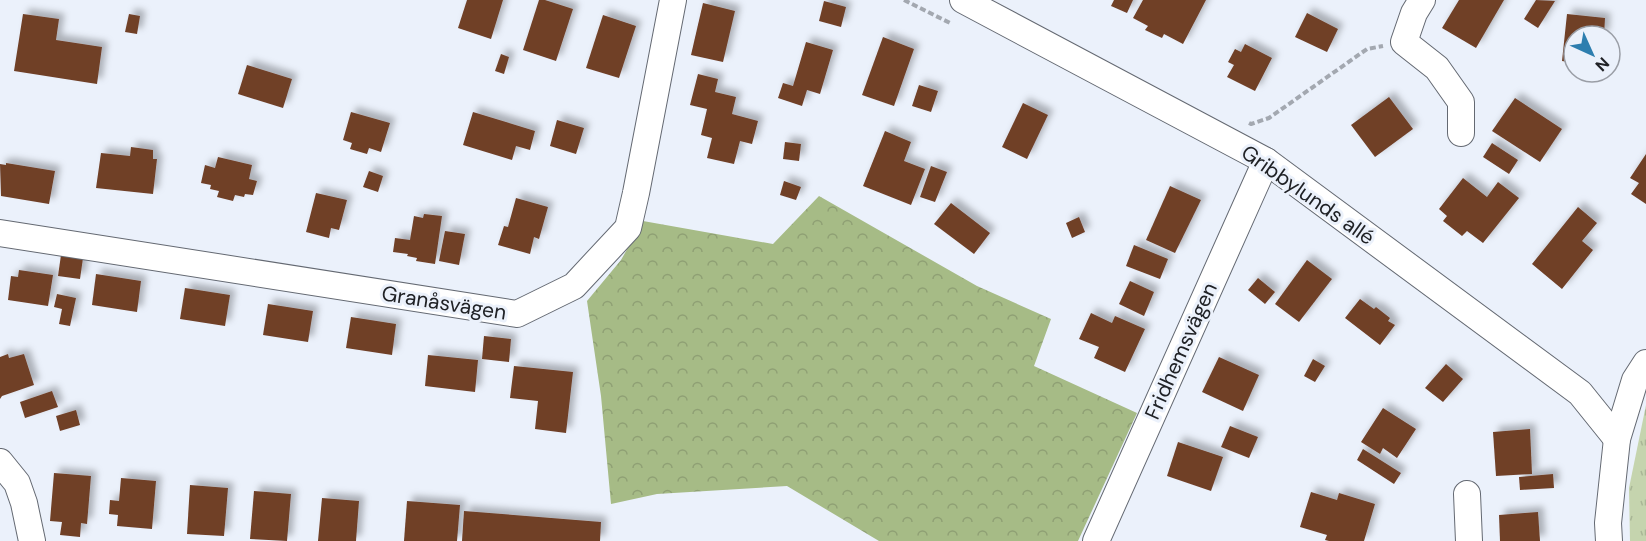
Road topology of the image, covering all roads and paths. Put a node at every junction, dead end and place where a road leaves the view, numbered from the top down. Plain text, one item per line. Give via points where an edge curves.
1 (672, 0) edge
2 (963, 0) edge
3 (1422, 0) edge
4 (1404, 42) junction
5 (1241, 119) dead end
6 (1461, 134) dead end
7 (1266, 161) junction
8 (0, 233) edge
9 (1646, 363) edge
10 (1617, 439) junction
11 (0, 462) edge
12 (1467, 494) dead end
13 (32, 541) edge
14 (1096, 541) edge
15 (1469, 541) edge
16 (1609, 541) edge

1 - 8 street, Granåsvägen via 628,228 574,285 517,314
2 - 7 street, Gribbylunds allé
3 - 4 street
4 - 5 path via 1367,49 1269,118 1251,124
4 - 6 street via 1437,68 1461,102
7 - 10 street, Gribbylunds allé via 1580,393
7 - 14 street, Fridhemsvägen
9 - 10 street via 1635,380
10 - 16 street
11 - 13 street via 18,483
12 - 15 street

